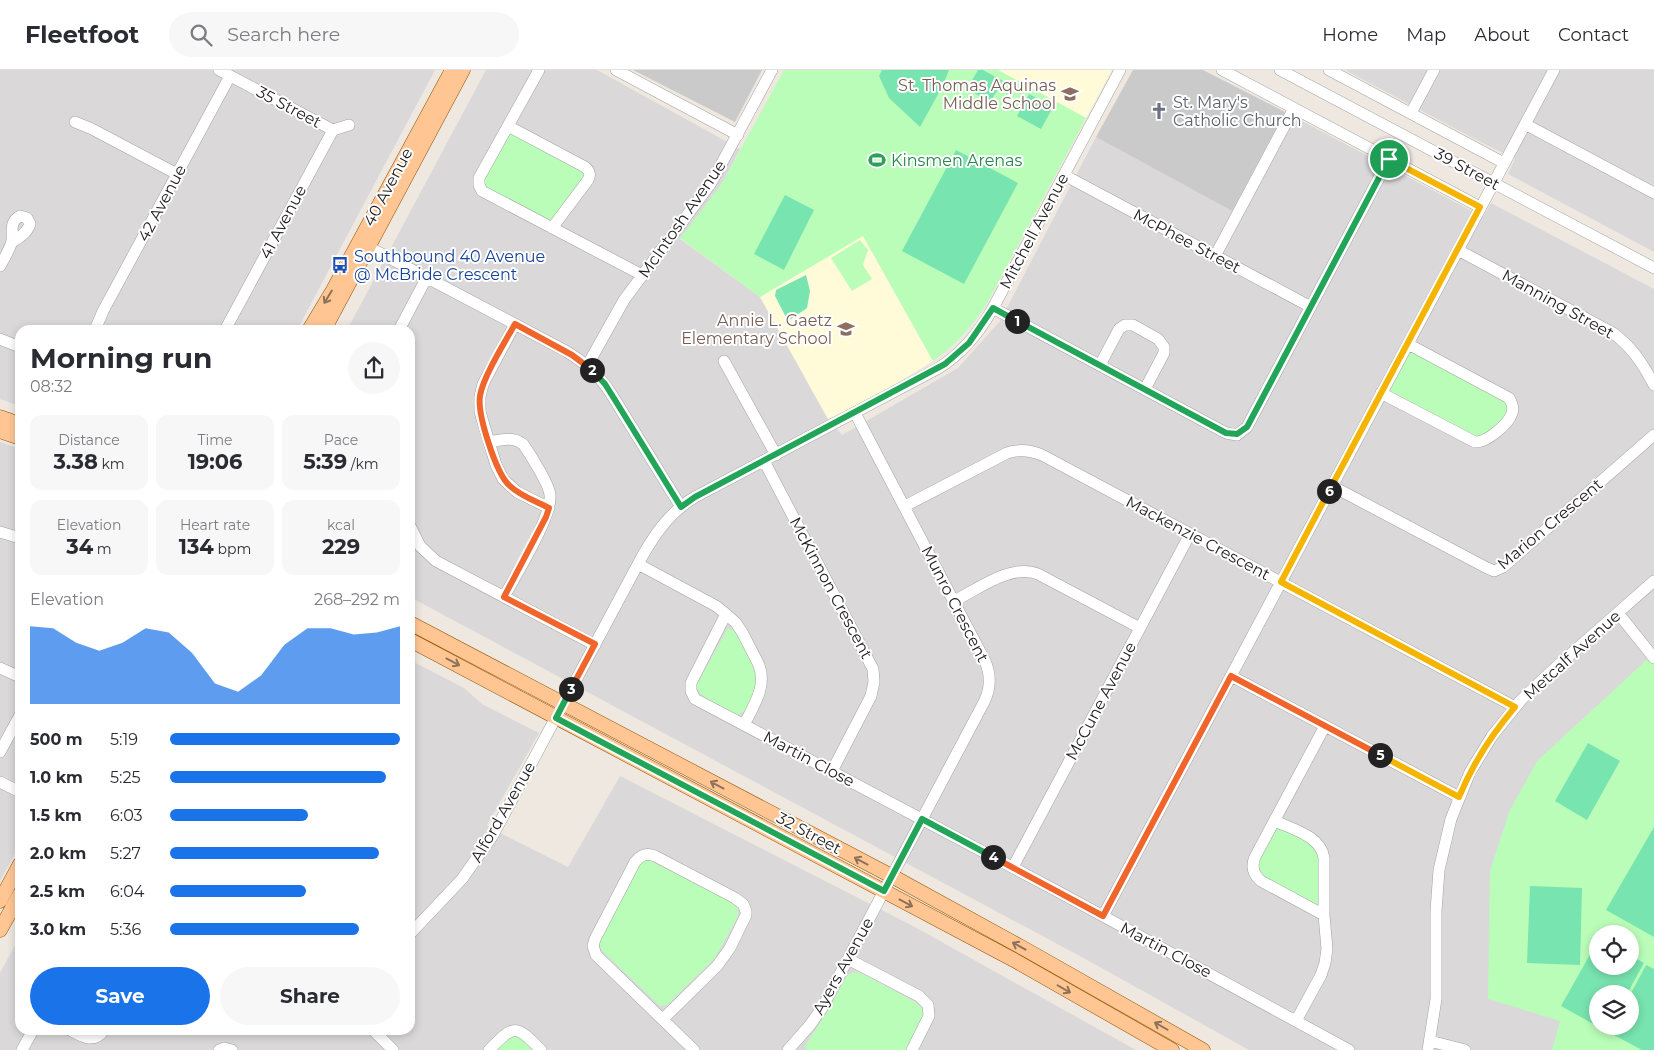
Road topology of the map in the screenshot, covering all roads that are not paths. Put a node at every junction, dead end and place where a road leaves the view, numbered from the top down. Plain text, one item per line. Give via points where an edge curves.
1 (219, 70) edge
2 (452, 70) edge
3 (463, 70) edge
4 (539, 70) edge
5 (616, 70) edge
6 (772, 70) edge
7 (1120, 70) edge
8 (1222, 70) edge
9 (1280, 70) edge
10 (1329, 70) edge
11 (1434, 70) edge
12 (1554, 70) edge
13 (230, 76) junction
14 (1294, 108) junction
15 (1411, 113) junction
16 (75, 122) dead end
17 (1525, 124) junction
18 (349, 125) dead end
19 (508, 126) junction
20 (333, 130) junction
21 (738, 135) junction
22 (1389, 159) junction
23 (1504, 163) junction
24 (177, 174) junction
25 (1064, 175) junction
26 (1493, 184) junction
27 (1654, 193) edge
28 (1480, 207) junction
29 (552, 228) junction
30 (12, 242) dead end
31 (364, 244) junction
32 (1458, 250) junction
33 (1215, 256) junction
34 (0, 266) edge
35 (1654, 268) edge
36 (642, 275) junction
37 (427, 277) junction
38 (1311, 307) junction
39 (993, 308) junction
40 (515, 324) junction
41 (97, 325) edge
42 (228, 325) edge
43 (312, 325) edge
44 (326, 325) edge
45 (402, 325) edge
46 (0, 339) edge
47 (1408, 344) junction
48 (15, 345) edge
49 (724, 361) dead end
50 (1100, 365) junction
51 (587, 366) junction
52 (1651, 370) edge
53 (1654, 385) edge
54 (1145, 389) junction
55 (1381, 393) junction
56 (855, 413) junction
57 (0, 417) edge
58 (15, 422) edge
59 (0, 431) edge
60 (1654, 435) edge
61 (15, 436) edge
62 (489, 442) junction
63 (776, 455) junction
64 (764, 461) junction
65 (1332, 486) junction
66 (905, 506) junction
67 (681, 507) junction
68 (549, 508) junction
69 (0, 532) edge
70 (1190, 534) junction
71 (15, 536) edge
72 (415, 536) edge
73 (638, 564) junction
74 (1654, 581) edge
75 (1281, 582) junction
76 (504, 597) junction
77 (954, 601) junction
78 (1618, 613) junction
79 (726, 614) junction
80 (415, 626) edge
81 (1140, 628) junction
82 (415, 643) edge
83 (595, 644) junction
84 (1654, 658) edge
85 (0, 668) edge
86 (15, 675) edge
87 (1231, 676) junction
88 (564, 704) junction
89 (1515, 707) junction
90 (556, 718) junction
91 (15, 724) edge
92 (744, 724) junction
93 (1325, 726) junction
94 (0, 752) edge
95 (832, 771) junction
96 (0, 782) edge
97 (15, 790) edge
98 (1459, 797) junction
99 (922, 819) junction
100 (1275, 821) junction
101 (1013, 867) junction
102 (15, 873) edge
103 (892, 877) junction
104 (884, 891) junction
105 (0, 901) edge
106 (15, 903) edge
107 (1324, 915) junction
108 (1103, 916) junction
109 (415, 929) edge
110 (0, 930) edge
111 (848, 959) junction
112 (663, 1019) junction
113 (1296, 1021) junction
114 (30, 1035) edge
115 (79, 1035) edge
116 (99, 1035) edge
117 (377, 1035) edge
118 (1429, 1045) edge
119 (794, 1048) edge
120 (22, 1050) edge
121 (218, 1050) edge
122 (232, 1050) edge
123 (393, 1050) edge
124 (488, 1050) edge
125 (541, 1050) edge
126 (694, 1050) edge
127 (912, 1050) edge
128 (1172, 1050) edge
129 (1203, 1050) edge
130 (1349, 1050) edge
131 (1465, 1050) edge

1 - 13 street, 35 Street
2 - 31 main road, 40 Avenue
3 - 31 main road, 40 Avenue
4 - 19 street
5 - 21 street
6 - 21 street, McIntosh Avenue
7 - 25 street, Mitchell Avenue
8 - 14 street, 39 Street
9 - 26 street, 39 Street
10 - 15 street, 39 Street
11 - 15 street
12 - 17 street
13 - 20 street, 35 Street
13 - 24 street, 42 Avenue
14 - 22 street, 39 Street
14 - 33 street
15 - 23 street, 39 Street
16 - 24 street
17 - 23 street
17 - 27 street
18 - 20 street
19 - 29 street via 478,182 480,189
19 - 29 street via 589,171 588,180
20 - 42 street, 41 Avenue
21 - 36 street, McIntosh Avenue via 711,183
22 - 28 street, 39 Street
22 - 38 street
23 - 26 street
24 - 41 street, 42 Avenue
25 - 33 street, McPhee Street
25 - 39 street, Mitchell Avenue
26 - 28 street
26 - 35 street, 39 Street
28 - 32 street
29 - 36 street
30 - 34 street
31 - 37 street
31 -> 43 main road, 40 Avenue
31 - 44 main road, 40 Avenue
32 - 47 street
32 - 52 street, Manning Street via 1606,328
33 - 38 street, McPhee Street
36 - 51 street, McIntosh Avenue via 617,311
37 - 40 street
37 - 45 street
38 - 54 street via 1247,427 1237,434 1226,433
39 - 50 street
39 - 56 street, Mitchell Avenue via 977,334 952,358
40 - 51 street
40 - 62 street via 483,384 480,396 481,417
46 - 48 street
47 - 55 street
47 - 55 street via 1505,395 1512,402 1511,416 1486,440 1475,442
49 - 63 street
50 - 54 street
50 - 54 street via 1125,325 1158,339 1163,344 1164,353
51 - 67 street via 610,392
52 - 53 street, Manning Street
55 - 65 street
56 - 63 street, Mitchell Avenue
56 - 66 street, Munro Crescent
57 - 58 main road
59 - 61 main road
60 - 65 street, Marion Crescent via 1503,567 1494,571
62 - 68 street via 499,472 509,485
62 - 68 street via 509,439 523,444 549,488
63 - 64 street, Mitchell Avenue
64 - 67 street, Mitchell Avenue
64 - 95 street, McKinnon Crescent via 873,669 871,696
65 - 75 street
66 - 70 street, Mackenzie Crescent via 1007,453 1024,450 1042,456
66 - 77 street, Munro Crescent
67 - 73 street, Mitchell Avenue via 658,530
68 - 76 street
69 - 71 street
70 - 75 street, Mackenzie Crescent
70 - 81 street, McCune Avenue
72 - 76 street via 431,557
73 - 79 street, Martin Close
73 - 83 street, Mitchell Avenue
74 - 78 street, Metcalf Avenue
75 - 87 street
75 - 89 street, Mackenzie Crescent
76 - 83 street
77 - 81 street via 1006,574 1028,571
77 - 99 street, Munro Crescent via 988,668 989,687
78 - 84 street
78 - 89 street, Metcalf Avenue
79 - 92 street, Martin Close via 742,632 762,674 758,696
79 - 92 street, Martin Close via 693,678 691,691 695,699
80 - 88 main road, 32 Street
81 - 101 street, McCune Avenue
82 -> 90 main road, 32 Street
83 - 88 street, Mitchell Avenue
85 - 86 street
87 - 93 street
87 - 108 street
88 - 90 street, Alford Avenue
103 -> 88 main road, 32 Street
89 - 98 street, Metcalf Avenue via 1485,746
90 - 104 main road, 32 Street
90 - 109 street, Alford Avenue via 483,851
91 - 94 street
92 - 95 street, Martin Close
93 - 98 street
93 - 100 street
95 - 99 street, Martin Close
96 - 97 street
98 - 118 street, Metcalf Avenue via 1443,849 1437,884 1437,987
99 - 101 street, Martin Close
99 - 103 street, Munro Crescent
100 - 107 street via 1316,841 1322,849
100 - 107 street via 1254,860 1256,875 1261,881
101 - 108 street, Martin Close
102 - 105 main road
103 - 104 street, Ayers Avenue
129 -> 103 main road, 32 Street
104 - 111 street, Ayers Avenue
104 -> 128 main road, 32 Street
106 - 110 main road
107 - 113 street via 1325,963
108 - 113 street, Martin Close
111 - 119 street, Ayers Avenue via 819,1012
111 - 127 street via 919,996 928,1005 929,1016
112 - 112 street via 722,960 745,919 746,911 735,898 655,856 645,854 635,862 595,939 593,950
112 - 126 street
113 - 130 street, Martin Close
114 - 120 street
115 - 116 street via 91,1039
117 - 123 street
118 - 131 street
121 - 122 street
124 - 125 street via 506,1032 514,1030 522,1032

